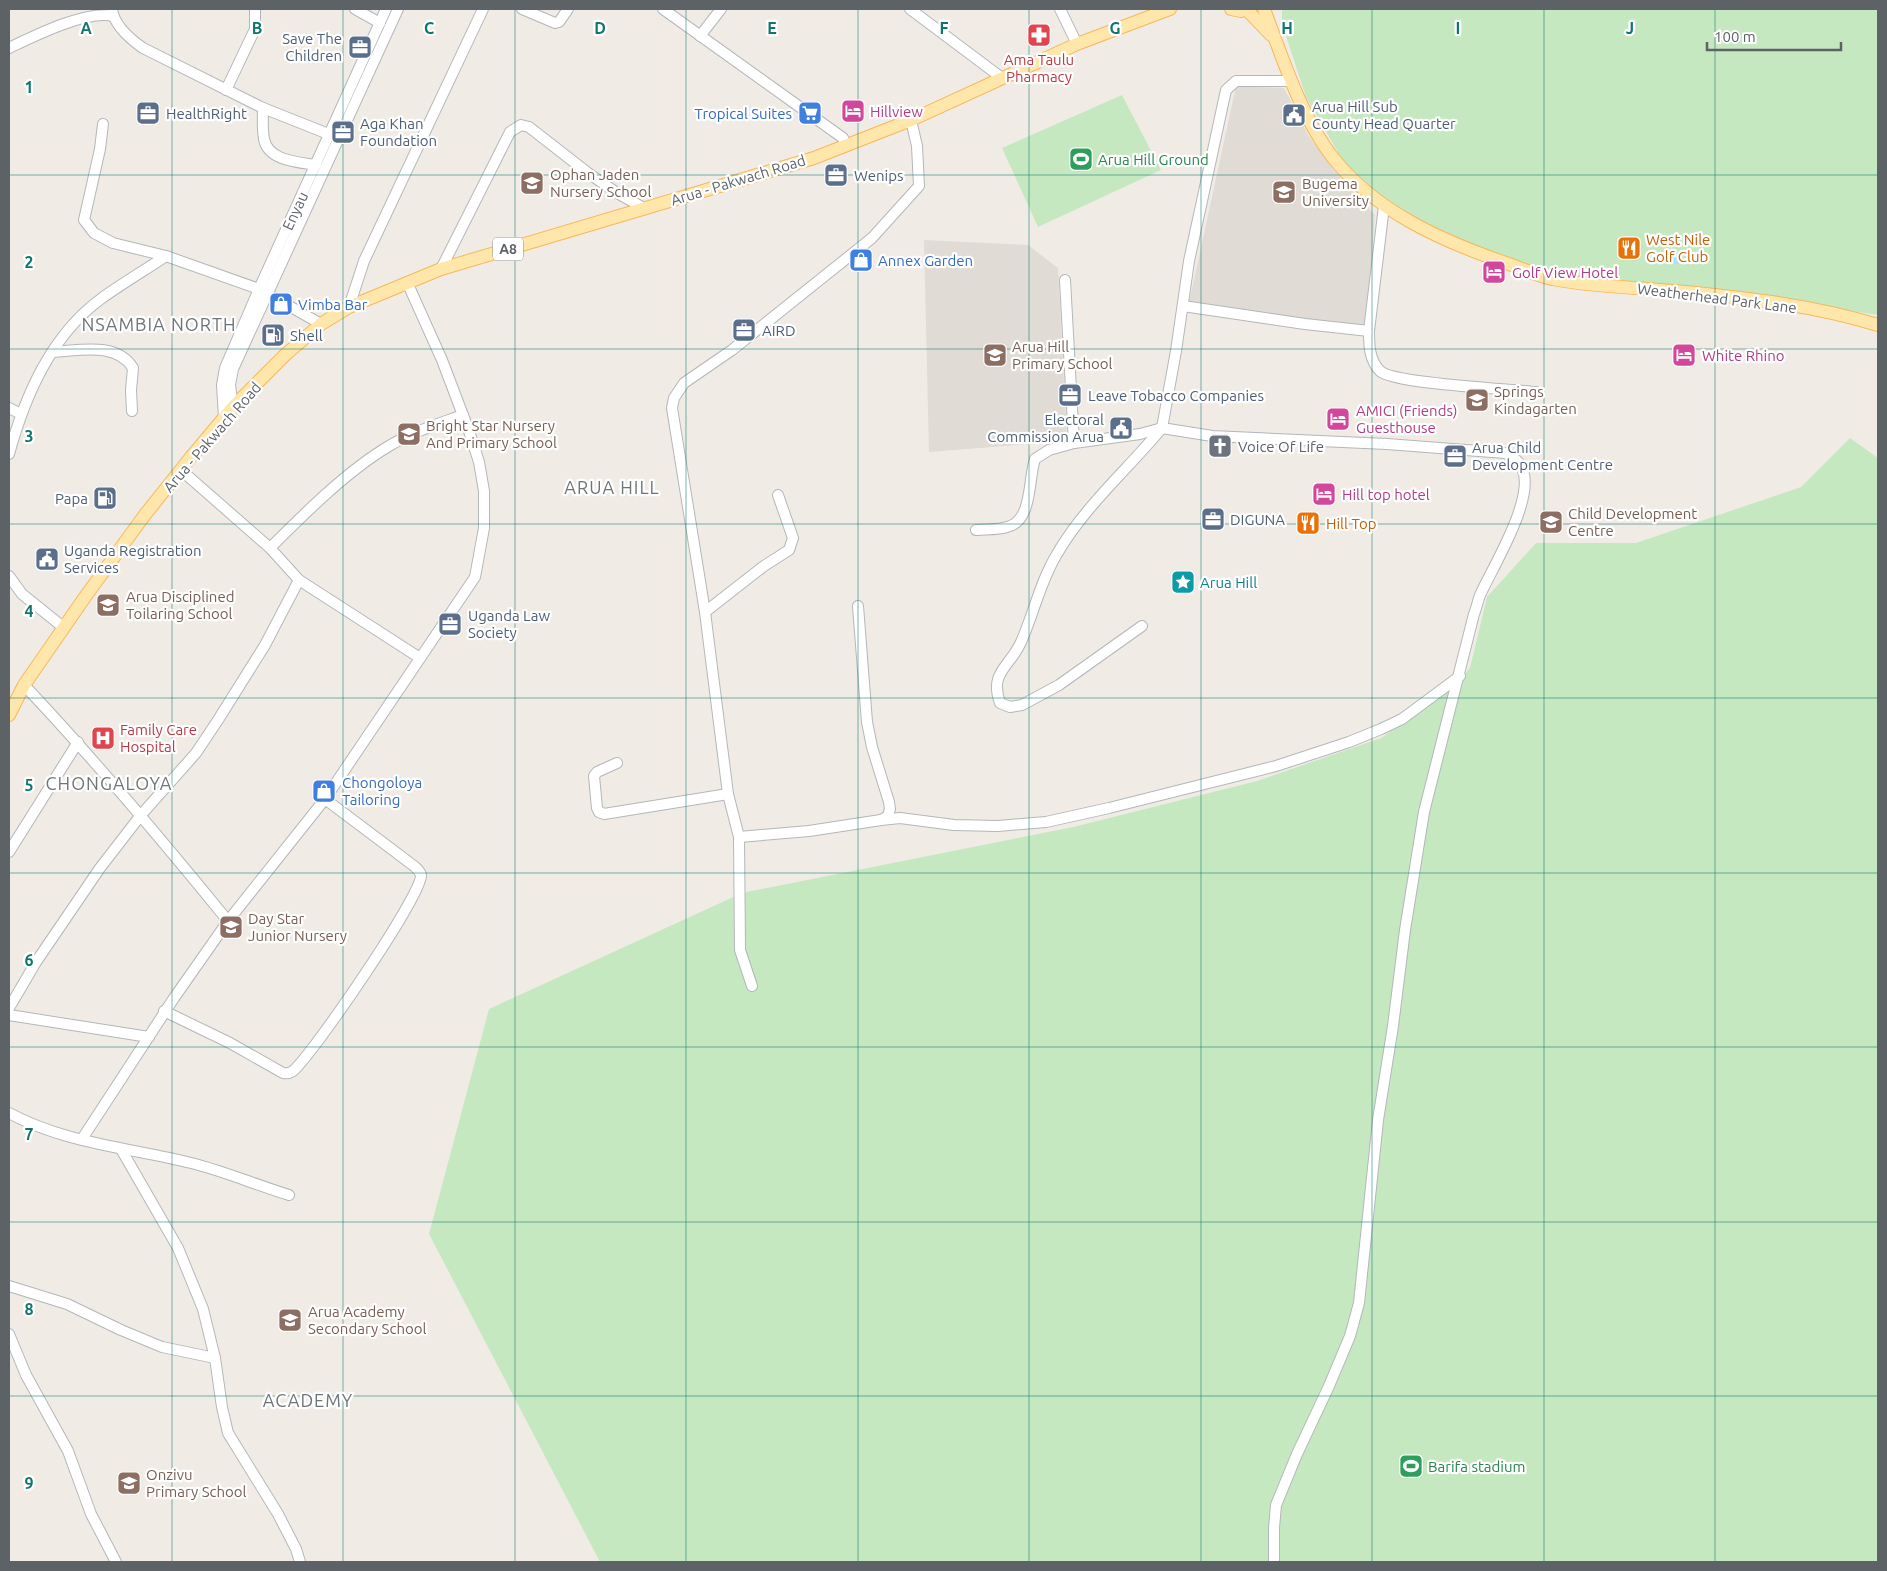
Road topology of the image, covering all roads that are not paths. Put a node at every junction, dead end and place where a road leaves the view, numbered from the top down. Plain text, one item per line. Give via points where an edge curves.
1 (255, 9) edge
2 (355, 9) edge
3 (386, 9) edge
4 (398, 9) edge
5 (483, 9) edge
6 (522, 9) edge
7 (568, 9) edge
8 (663, 9) edge
9 (721, 9) edge
10 (910, 9) edge
11 (1060, 9) edge
12 (1170, 9) edge
13 (1231, 9) edge
14 (1248, 9) edge
15 (1264, 9) edge
16 (114, 11) edge
17 (380, 23) junction
18 (700, 36) junction
19 (1275, 38) junction
20 (1077, 44) junction
21 (9, 48) edge
22 (1002, 78) junction
23 (1292, 81) junction
24 (226, 90) junction
25 (263, 108) junction
26 (911, 120) junction
27 (104, 124) dead end
28 (335, 136) junction
29 (846, 146) junction
30 (316, 165) junction
31 (1384, 206) junction
32 (644, 208) junction
33 (166, 256) junction
34 (441, 268) junction
35 (1065, 280) dead end
36 (407, 282) junction
37 (264, 291) junction
38 (1183, 306) junction
39 (349, 307) junction
40 (321, 324) junction
41 (1878, 325) edge
42 (1369, 331) junction
43 (52, 352) junction
44 (1536, 392) dead end
45 (233, 407) junction
46 (9, 408) edge
47 (132, 411) dead end
48 (21, 414) junction
49 (463, 414) junction
50 (224, 418) junction
51 (1162, 428) junction
52 (1074, 442) junction
53 (9, 454) edge
54 (181, 470) junction
55 (778, 495) dead end
56 (976, 530) dead end
57 (270, 548) junction
58 (9, 576) edge
59 (300, 580) junction
60 (858, 606) dead end
61 (704, 612) junction
62 (1142, 626) dead end
63 (64, 627) junction
64 (420, 658) junction
65 (1460, 676) junction
66 (24, 685) junction
67 (9, 715) edge
68 (78, 742) junction
69 (617, 763) dead end
70 (728, 794) junction
71 (325, 799) junction
72 (142, 815) junction
73 (881, 820) junction
74 (739, 837) junction
75 (9, 852) edge
76 (228, 921) junction
77 (752, 986) dead end
78 (9, 1008) edge
79 (164, 1011) junction
80 (9, 1015) edge
81 (149, 1037) junction
82 (9, 1113) edge
83 (82, 1139) junction
84 (120, 1149) junction
85 (288, 1195) dead end
86 (9, 1286) edge
87 (9, 1334) edge
88 (216, 1358) junction
89 (115, 1562) edge
90 (300, 1562) edge
91 (1274, 1562) edge

1 - 24 street via 255,29
2 - 17 street
3 - 17 street, Enyau
4 - 28 street, Enyau
5 - 39 street via 364,261
6 - 7 street via 554,23 559,22
8 - 18 street
9 - 18 street
10 - 22 street
11 - 20 street
12 - 20 main road, Arua - Pakwach Road / A8
13 - 14 main road
14 - 19 main road, Weatherhead Park Lane
15 - 19 main road, Weatherhead Park Lane
16 - 21 street via 61,24
16 - 24 street via 128,36 143,48
17 - 28 street, Enyau
18 - 29 street via 843,138
19 - 23 main road, Weatherhead Park Lane
20 - 22 main road, Arua - Pakwach Road / A8
22 - 26 main road, Arua - Pakwach Road / A8
23 - 31 main road, Weatherhead Park Lane via 1312,127 1334,159
23 - 38 street via 1236,81 1226,90 1189,261
24 - 25 street
25 - 28 street
25 - 30 street via 263,138 270,152 284,159
26 - 29 main road, Arua - Pakwach Road / A8
26 - 61 street via 917,146 919,186 872,238 732,350 684,383 674,398 672,408
27 - 33 street via 84,220 94,232 113,243
28 - 30 street, Enyau
28 - 37 street, Enyau
29 - 32 main road, Arua - Pakwach Road / A8
30 - 37 street, Enyau
31 - 41 main road, Weatherhead Park Lane via 1454,244 1551,279 1792,305
31 - 42 street
32 - 34 main road, Arua - Pakwach Road / A8
32 - 34 street via 588,173 529,127 521,125 510,132
33 - 37 street
33 - 43 street via 101,299 77,320
34 - 36 main road, Arua - Pakwach Road / A8
35 - 52 street
36 - 39 main road, Arua - Pakwach Road / A8
36 - 49 street
37 - 40 street
37 - 45 street, Enyau via 233,370 230,385
37 - 50 street, Enyau via 222,376
38 - 42 street
38 - 51 street
39 - 40 main road, Arua - Pakwach Road / A8
40 - 45 main road, Arua - Pakwach Road / A8 via 285,354
42 - 44 street via 1372,359 1380,371 1393,378
43 - 47 street via 104,350 123,358 133,368
43 - 48 street via 29,392
45 - 50 main road, Arua - Pakwach Road / A8
46 - 48 street
48 - 53 street
49 - 57 street via 388,446 325,496
49 - 64 street via 479,462 484,492 482,547 475,577
50 - 54 main road, Arua - Pakwach Road / A8
51 - 52 street
51 - 62 street via 1073,529 1057,553 1043,580 1021,642 997,679 996,692 1000,703 1010,707 1022,706 1059,686
51 - 65 street via 1212,436 1505,453 1518,460 1525,485 1504,550 1481,594
52 - 56 street via 1049,450 1035,459 1026,507 1014,524
54 - 57 street
54 - 63 main road, Arua - Pakwach Road / A8
55 - 61 street via 793,538 789,550
57 - 59 street
58 - 63 street via 22,594
59 - 64 street
59 - 72 street via 196,753
60 - 73 street via 867,722 890,809 888,816
61 - 70 street
63 - 66 main road, Arua - Pakwach Road / A8
64 - 71 street
65 - 73 street via 1402,719 1381,729 1276,766 1166,794 1046,822 984,827 900,818
65 - 91 street via 1424,812 1412,883 1378,1120 1359,1303 1350,1336 1276,1505
66 - 67 main road, Arua - Pakwach Road / A8
66 - 68 street
68 - 72 street
68 - 75 street
69 - 70 street via 594,776 597,808 604,814
70 - 74 street
71 - 76 street
71 - 79 street via 414,866 421,876 382,948 313,1046 293,1071 283,1073
72 - 76 street
72 - 78 street via 100,868
73 - 74 street
74 - 77 street via 740,950
76 - 79 street
79 - 81 street
80 - 81 street
81 - 83 street
82 - 83 street via 53,1132
83 - 84 street
84 - 85 street via 194,1164
84 - 88 street via 188,1270
86 - 88 street via 67,1304 162,1347
87 - 89 street via 26,1375 68,1451 91,1514
88 - 90 street via 228,1433 278,1514

